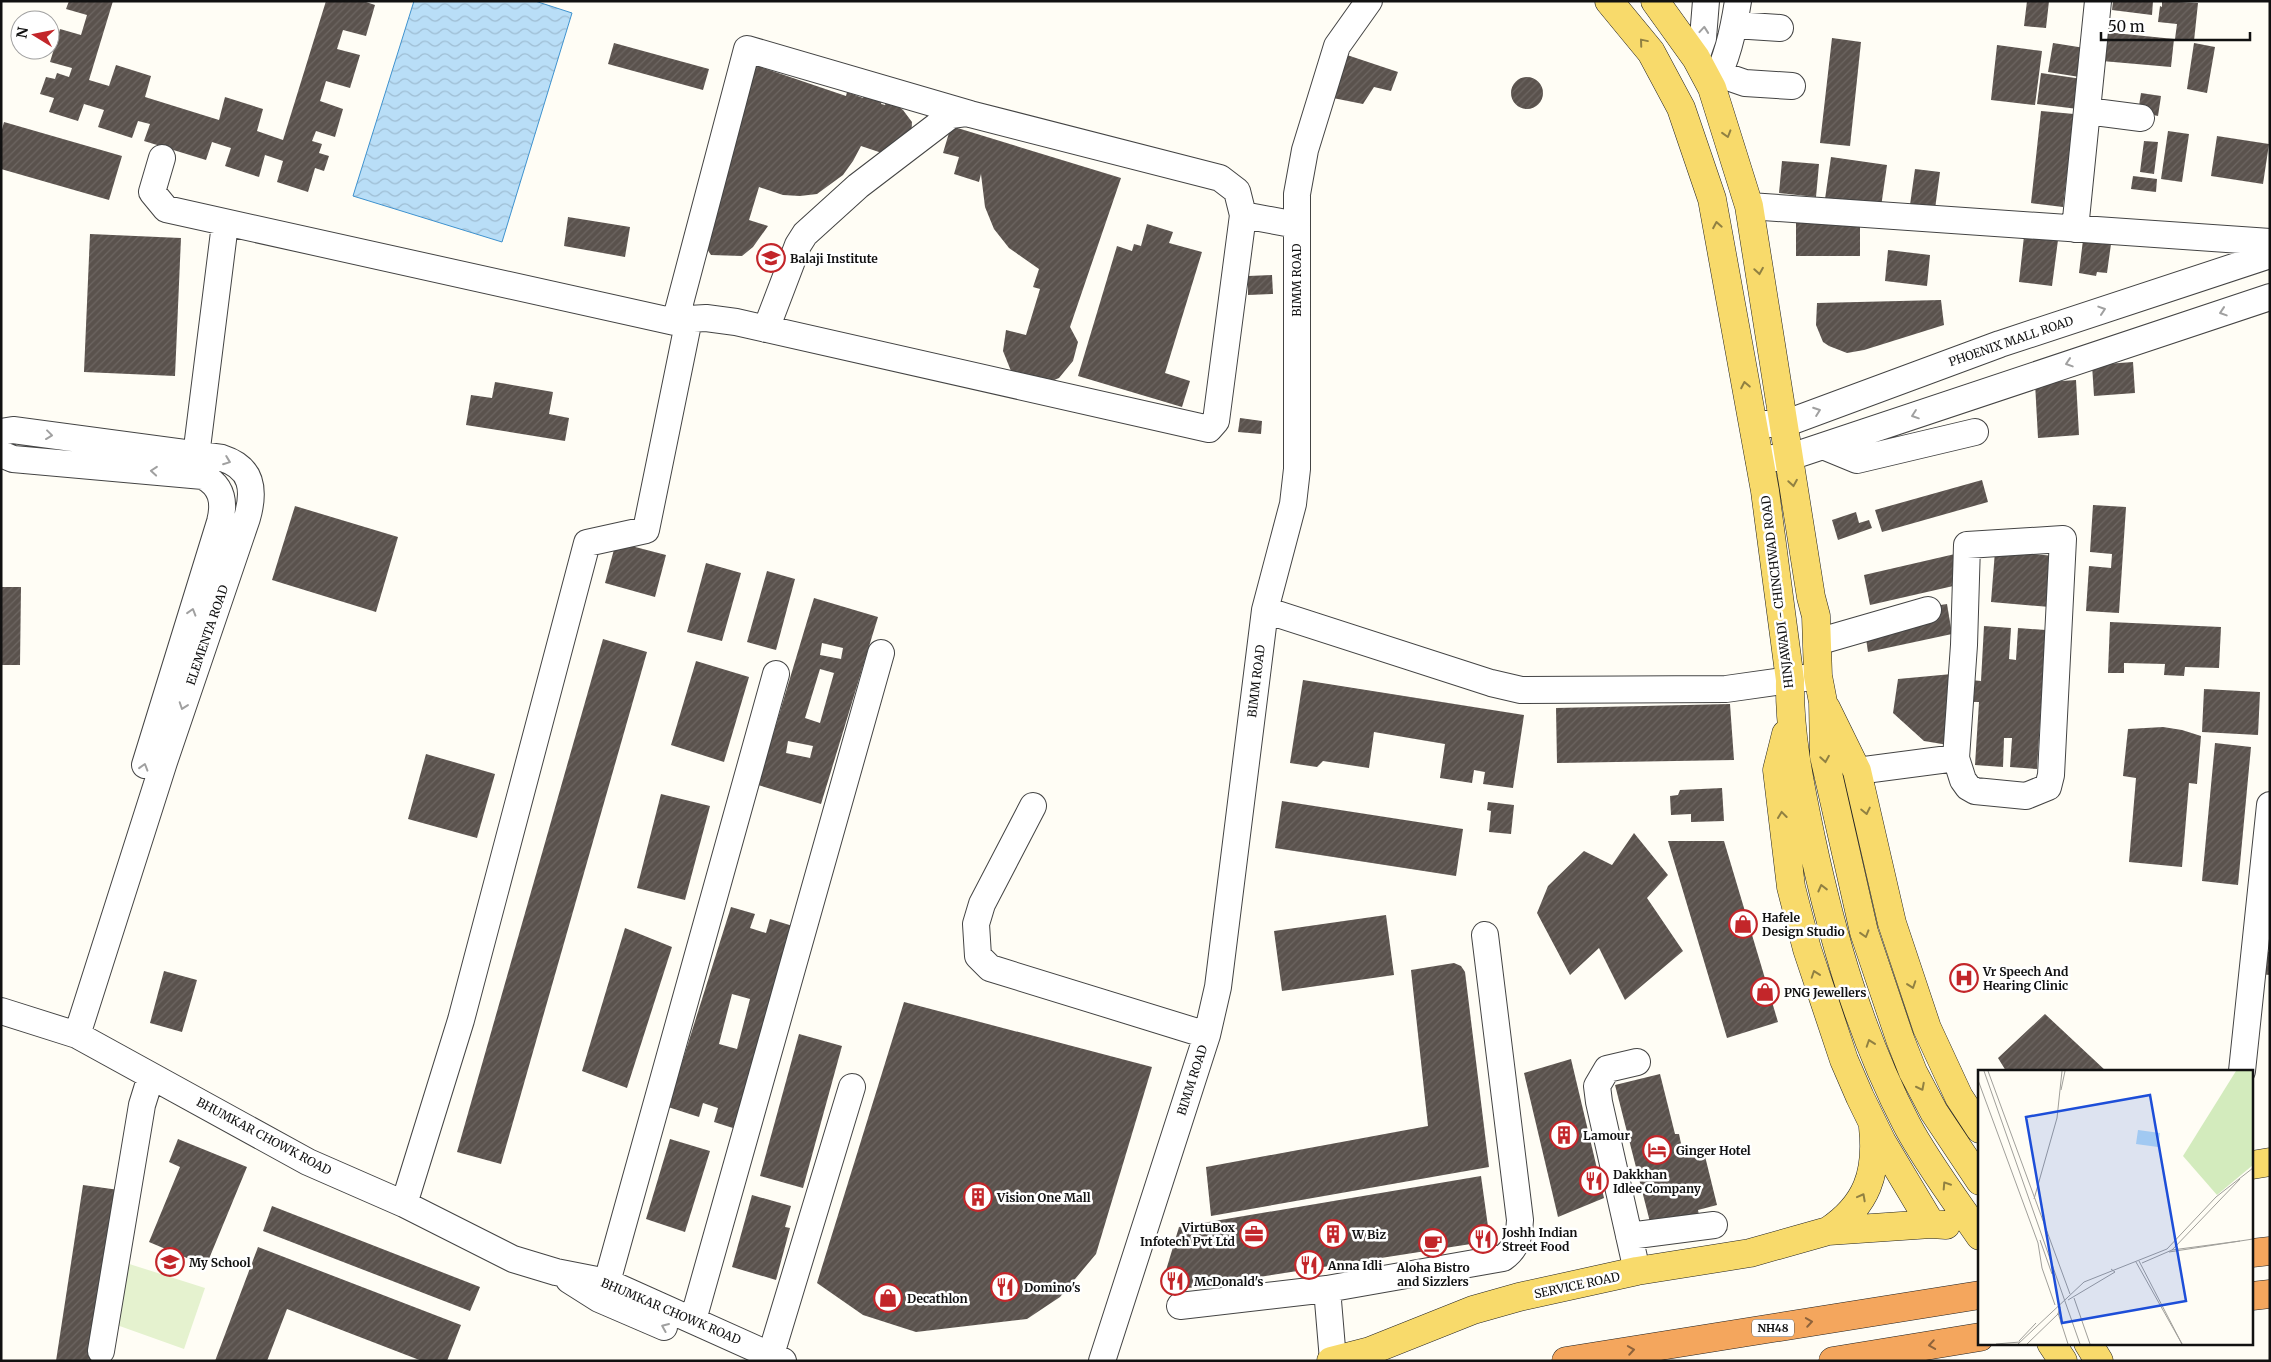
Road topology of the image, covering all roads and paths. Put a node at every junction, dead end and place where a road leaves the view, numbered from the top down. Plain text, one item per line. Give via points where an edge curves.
1 (1369, 1) edge
2 (1609, 1) edge
3 (1655, 1) edge
4 (1706, 1) edge
5 (2098, 1) edge
6 (1736, 13) edge
7 (1780, 28) dead end
8 (1696, 58) junction
9 (1716, 81) junction
10 (1792, 86) dead end
11 (2087, 111) junction
12 (973, 115) junction
13 (2142, 118) dead end
14 (162, 158) dead end
15 (1749, 206) junction
16 (1243, 215) junction
17 (225, 224) junction
18 (1297, 225) junction
19 (2075, 229) junction
20 (2270, 242) edge
21 (2270, 255) edge
22 (2270, 297) edge
23 (682, 320) junction
24 (766, 329) junction
25 (1753, 424) junction
26 (1784, 424) junction
27 (1, 432) edge
28 (1975, 432) dead end
29 (1822, 446) junction
30 (1, 454) edge
31 (1789, 457) junction
32 (1759, 459) junction
33 (196, 464) junction
34 (1264, 610) junction
35 (1928, 610) dead end
36 (1817, 642) junction
37 (882, 653) dead end
38 (776, 674) dead end
39 (1790, 680) junction
40 (1820, 689) junction
41 (1790, 718) junction
42 (1956, 758) junction
43 (1858, 771) junction
44 (2270, 804) edge
45 (1033, 806) dead end
46 (1485, 935) dead end
47 (1, 1011) edge
48 (70, 1033) junction
49 (1207, 1034) junction
50 (1637, 1062) dead end
51 (2242, 1070) edge
52 (151, 1076) junction
53 (852, 1087) dead end
54 (1873, 1122) junction
55 (1978, 1126) edge
56 (2270, 1162) edge
57 (2254, 1165) edge
58 (1978, 1178) edge
59 (404, 1204) junction
60 (1931, 1224) junction
61 (1714, 1225) dead end
62 (1976, 1231) edge
63 (1828, 1232) junction
64 (1629, 1236) junction
65 (2270, 1251) edge
66 (2254, 1254) edge
67 (1636, 1271) junction
68 (556, 1272) junction
69 (607, 1282) junction
70 (1326, 1289) junction
71 (2270, 1294) edge
72 (1978, 1295) edge
73 (2254, 1296) edge
74 (1180, 1306) dead end
75 (693, 1320) junction
76 (1978, 1337) edge
77 (2053, 1344) edge
78 (101, 1351) dead end
79 (774, 1358) edge
80 (742, 1361) edge
81 (1102, 1361) edge
82 (1332, 1361) edge
83 (1566, 1361) edge
84 (1833, 1361) edge
85 (2063, 1361) edge

1 - 18 street, BIMM ROAD via 1337,46 1305,150 1297,194
25 -> 2 main road, HINJAWADI - CHINCHWAD ROAD via 1712,199 1681,108 1651,52
3 - 8 main road
8 -> 4 street via 1704,38
5 - 11 street
6 - 7 street
6 - 9 street via 1724,65
8 - 9 main road
9 - 10 street
9 -> 15 main road
11 - 13 street
11 - 19 street
12 - 16 street via 1220,178 1237,191
12 - 23 street via 747,49
12 - 24 street via 951,115 858,186 805,234
14 - 17 street via 152,192 166,209
15 - 19 street
15 -> 26 main road
16 - 18 street
16 - 24 street via 1216,421 1209,429
17 - 23 street
17 - 33 street
18 - 34 street, BIMM ROAD via 1297,470 1293,504
19 - 20 street
26 -> 21 street, PHOENIX MALL ROAD via 2000,344
22 -> 29 street
23 - 24 street via 706,318
23 - 59 street via 646,530 587,543 461,1020
25 - 26 street, PHOENIX MALL ROAD
25 - 32 main road, HINJAWADI - CHINCHWAD ROAD
26 - 31 main road
27 -> 33 street, ELEMENTA ROAD via 13,430
28 - 29 street via 1858,460
29 - 31 street
33 -> 30 street, ELEMENTA ROAD via 13,459
31 - 32 street
31 -> 36 main road via 1816,616
32 - 39 main road, HINJAWADI - CHINCHWAD ROAD
33 - 48 street, ELEMENTA ROAD via 222,458 238,466 249,481 252,499 114,894
34 - 39 street via 1521,690 1726,689
34 - 49 street, BIMM ROAD via 1218,987
35 - 36 street
36 - 40 main road
37 - 75 street
38 - 69 street
39 - 40 street
39 - 41 main road, HINJAWADI - CHINCHWAD ROAD
40 - 41 main road
40 - 43 main road
40 -> 58 main road via 1824,756 1866,940 1914,1072 1934,1112
54 -> 41 main road via 1844,1060 1807,949 1791,886 1777,770
62 -> 41 main road, HINJAWADI - CHINCHWAD ROAD via 1908,1127 1872,1049 1835,940 1820,880 1795,762
42 - 42 street via 1967,545 2063,539 2048,787 2026,796 1975,791 1963,780
42 - 43 street
43 -> 55 main road via 1889,914 1914,990 1940,1059
44 - 51 street
45 - 49 street via 982,904 976,924 978,956 984,964
46 - 70 street via 1520,1220 1519,1238 1513,1251 1503,1258
47 - 48 street, BHUMKAR CHOWK ROAD
48 - 52 street, BHUMKAR CHOWK ROAD
49 - 81 street, BIMM ROAD
50 - 64 street via 1607,1069 1597,1086
52 - 59 street, BHUMKAR CHOWK ROAD via 308,1162
52 - 78 street via 142,1105
53 - 79 street
54 - 60 main road
63 -> 54 main road via 1851,1214 1868,1185 1874,1157
56 - 57 main road
59 - 68 street, BHUMKAR CHOWK ROAD via 513,1259
60 - 62 main road
60 - 63 main road
61 - 64 street
63 - 67 main road, SERVICE ROAD via 1750,1253
64 - 67 street
65 - 66 highway
67 - 82 main road, SERVICE ROAD via 1473,1310 1370,1352
68 - 69 street, BHUMKAR CHOWK ROAD
80 -> 68 street, BHUMKAR CHOWK ROAD via 599,1299
69 - 75 street, BHUMKAR CHOWK ROAD
70 - 74 street
70 - 82 street
71 - 73 highway
83 -> 72 highway, NH48
75 - 79 street, BHUMKAR CHOWK ROAD
76 -> 84 highway
77 - 85 main road

